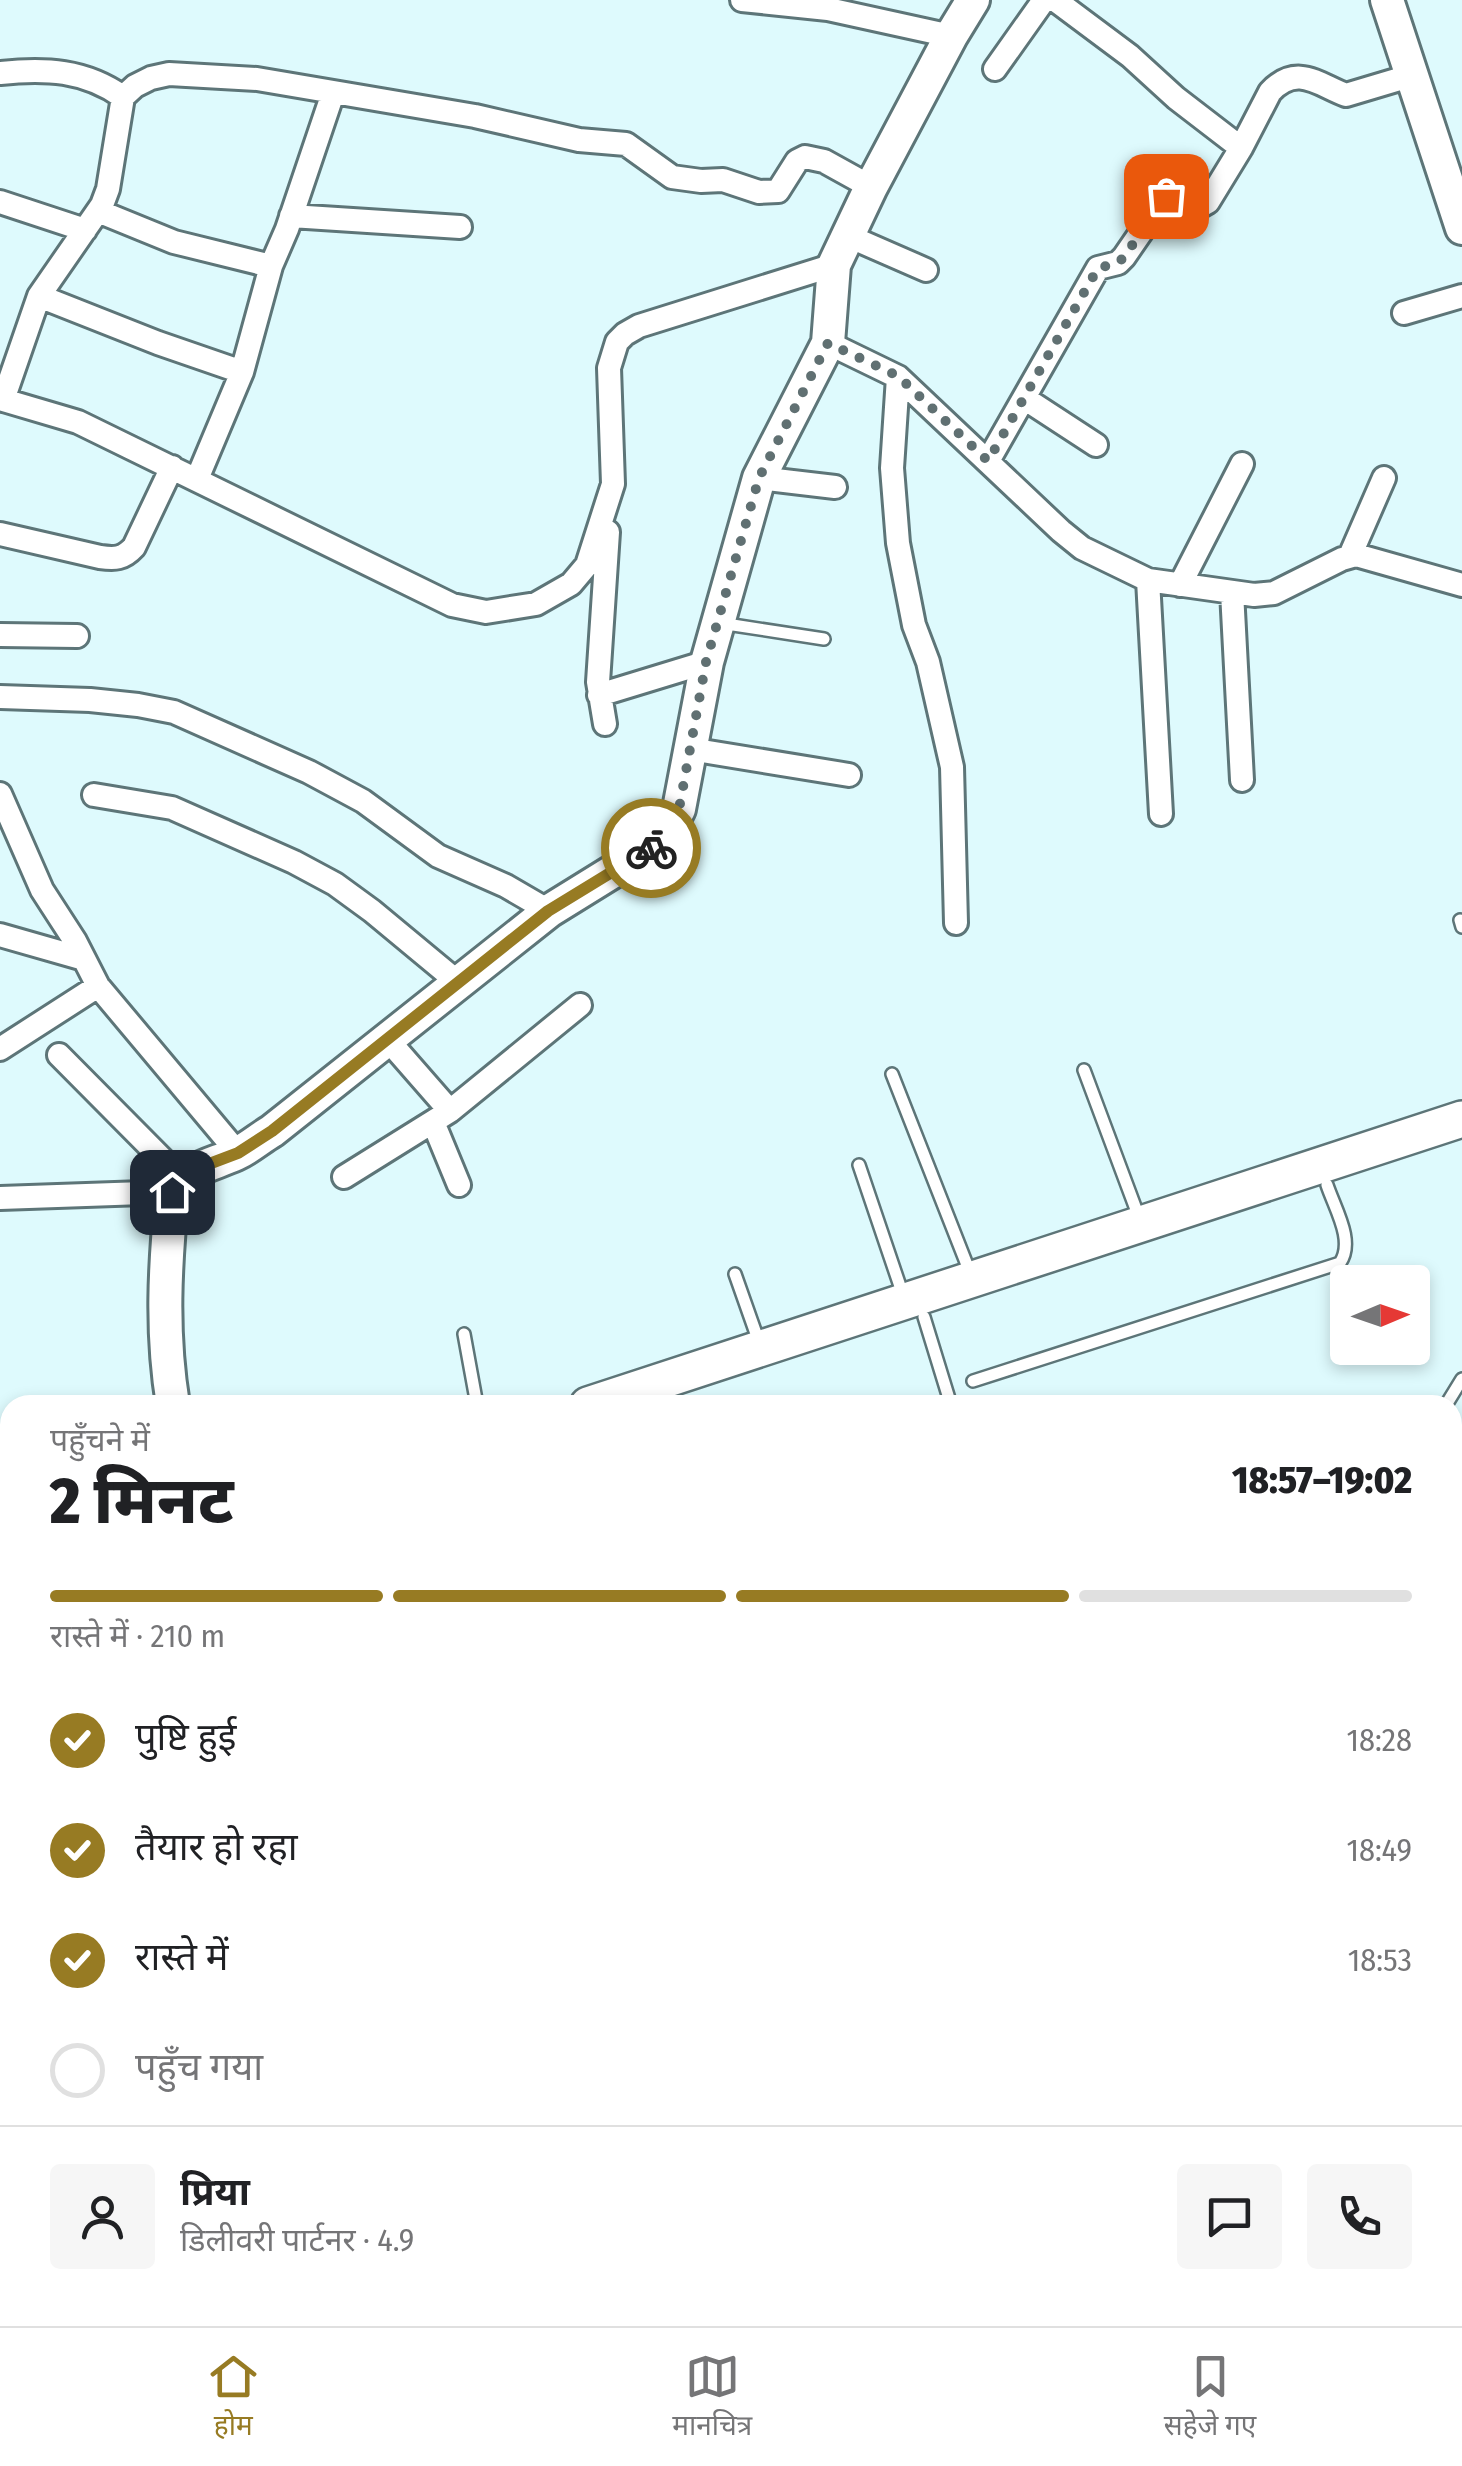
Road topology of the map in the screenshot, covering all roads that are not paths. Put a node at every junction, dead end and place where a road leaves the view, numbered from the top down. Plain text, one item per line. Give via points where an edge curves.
1 (742, 0) edge
2 (973, 0) edge
3 (1044, 0) edge
4 (1055, 0) edge
5 (1387, 0) edge
6 (951, 36) junction
7 (995, 69) dead end
8 (0, 73) edge
9 (1412, 76) junction
10 (333, 92) junction
11 (123, 97) junction
12 (1447, 130) edge
13 (1241, 148) junction
14 (871, 186) junction
15 (0, 202) edge
16 (291, 216) junction
17 (91, 221) junction
18 (460, 226) dead end
19 (1462, 228) edge
20 (846, 235) junction
21 (834, 265) junction
22 (271, 266) junction
23 (926, 270) dead end
24 (40, 296) junction
25 (1462, 296) edge
26 (1404, 313) dead end
27 (828, 343) junction
28 (242, 372) junction
29 (898, 376) junction
30 (1024, 398) junction
31 (2, 399) edge
32 (1096, 445) dead end
33 (988, 461) junction
34 (1242, 464) dead end
35 (172, 467) junction
36 (759, 478) junction
37 (1384, 478) dead end
38 (197, 479) junction
39 (613, 484) junction
40 (835, 487) dead end
41 (0, 534) edge
42 (1350, 556) junction
43 (1148, 580) junction
44 (1180, 584) junction
45 (1462, 585) edge
46 (1232, 592) junction
47 (718, 623) junction
48 (0, 636) edge
49 (77, 636) dead end
50 (824, 639) dead end
51 (706, 662) junction
52 (599, 695) junction
53 (0, 697) edge
54 (605, 724) dead end
55 (690, 749) junction
56 (849, 775) dead end
57 (1242, 780) dead end
58 (0, 794) edge
59 (94, 795) dead end
60 (1161, 814) dead end
61 (548, 911) junction
62 (956, 922) dead end
63 (0, 934) edge
64 (84, 959) junction
65 (460, 984) junction
66 (98, 986) junction
67 (580, 1004) dead end
68 (388, 1040) junction
69 (0, 1049) edge
70 (59, 1055) dead end
71 (1084, 1070) dead end
72 (892, 1074) dead end
73 (441, 1116) junction
74 (1462, 1119) edge
75 (1462, 1141) edge
76 (238, 1153) junction
77 (859, 1165) dead end
78 (344, 1177) dead end
79 (459, 1185) dead end
80 (177, 1186) junction
81 (1327, 1186) junction
82 (0, 1198) edge
83 (1142, 1224) junction
84 (734, 1274) dead end
85 (973, 1279) junction
86 (914, 1309) junction
87 (464, 1334) dead end
88 (761, 1348) junction
89 (974, 1381) dead end
90 (171, 1395) edge
91 (475, 1395) edge
92 (618, 1395) edge
93 (683, 1395) edge
94 (947, 1395) edge

1 - 6 street via 848,12
2 - 6 street
3 - 7 street
4 - 13 street
5 - 9 street
6 - 14 street
8 - 11 street via 72,73
9 - 12 street
9 - 13 street via 1346,95 1307,78 1277,84
10 - 11 street via 169,74
10 - 14 street via 626,144 672,177 723,180 769,193 805,156
10 - 16 street
11 - 17 street via 108,188
12 - 19 street
13 - 30 street via 1208,202 1166,196 1124,257 1098,268
14 - 20 street
15 - 17 street
16 - 18 street
16 - 22 street
17 - 22 street
17 - 24 street
20 - 21 street
20 - 23 street
21 - 27 street
21 - 39 street via 625,334 609,368
22 - 28 street
24 - 28 street
24 - 31 street
25 - 26 street
27 - 29 street
27 - 36 street
28 - 38 street
29 - 33 street
29 - 62 street via 892,468 898,543 952,766
30 - 32 street
30 - 33 street
31 - 35 street via 78,422
33 - 43 street via 1082,548
34 - 44 street
35 - 38 street
35 - 41 street via 126,556 100,557
36 - 40 street
36 - 47 street
37 - 42 street
38 - 39 street via 452,605 486,612 536,604 571,584 588,565
39 - 52 street
42 - 45 street
42 - 46 street via 1274,593
43 - 44 street
43 - 60 street
44 - 46 street
46 - 57 street
47 - 50 lane
47 - 51 street
48 - 49 street
51 - 52 street
51 - 55 street
52 - 54 street
53 - 61 street via 174,712 309,772 363,801 438,856
55 - 56 street
55 - 61 street via 668,831
58 - 64 street via 42,890
59 - 65 street via 172,808 294,862 372,911
61 - 65 street
63 - 64 street
64 - 66 street
65 - 68 street
66 - 69 street
66 - 76 street
67 - 73 street
68 - 73 street
68 - 76 street
70 - 80 street
71 - 83 lane
72 - 85 lane
73 - 78 street
73 - 79 street
74 - 83 main road
75 - 81 main road
76 - 80 street via 193,1170
77 - 86 lane
80 - 82 street
80 - 90 street via 163,1314
81 - 86 main road
81 - 89 lane via 1347,1243 1340,1263
83 - 85 main road
84 - 88 lane
85 - 86 main road
86 - 88 main road
86 - 93 main road
86 - 94 lane
87 - 91 lane
88 - 92 main road

